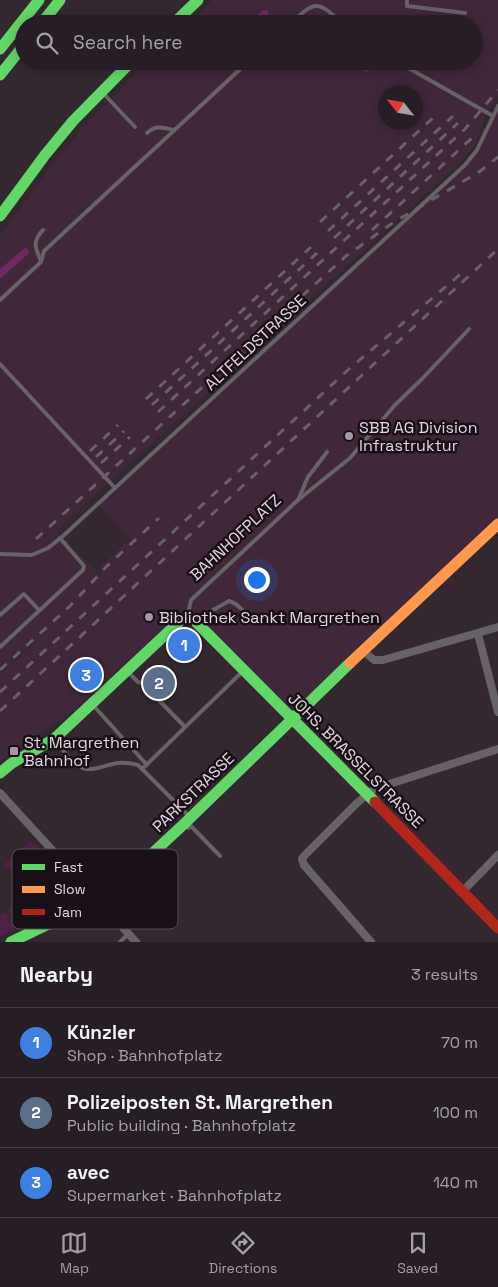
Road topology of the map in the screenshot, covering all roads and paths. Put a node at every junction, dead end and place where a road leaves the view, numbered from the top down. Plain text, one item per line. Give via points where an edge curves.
1 (39, 0) edge
2 (60, 0) edge
3 (198, 0) edge
4 (408, 0) edge
5 (465, 13) dead end
6 (27, 15) edge
7 (48, 15) edge
8 (182, 15) edge
9 (300, 15) edge
10 (335, 15) edge
11 (15, 30) edge
12 (0, 49) edge
13 (15, 56) edge
14 (123, 70) edge
15 (239, 70) edge
16 (412, 70) edge
17 (0, 75) edge
18 (101, 91) junction
19 (498, 106) edge
20 (492, 116) junction
21 (135, 128) dead end
22 (174, 130) junction
23 (147, 133) dead end
24 (0, 216) edge
25 (43, 230) dead end
26 (41, 262) junction
27 (0, 300) edge
28 (469, 329) dead end
29 (0, 364) edge
30 (327, 452) dead end
31 (115, 488) junction
32 (298, 500) junction
33 (498, 524) edge
34 (60, 538) junction
35 (0, 554) edge
36 (39, 610) junction
37 (0, 616) edge
38 (188, 617) junction
39 (248, 623) dead end
40 (201, 626) junction
41 (498, 627) edge
42 (478, 634) junction
43 (0, 647) edge
44 (362, 650) junction
45 (244, 670) junction
46 (128, 672) junction
47 (92, 704) junction
48 (498, 712) edge
49 (292, 718) junction
50 (185, 727) junction
51 (54, 740) junction
52 (498, 749) edge
53 (147, 765) junction
54 (142, 769) junction
55 (0, 773) edge
56 (0, 793) edge
57 (367, 793) junction
58 (189, 823) junction
59 (51, 849) edge
60 (160, 849) edge
61 (498, 855) edge
62 (220, 856) dead end
63 (462, 892) junction
64 (498, 928) edge
65 (38, 929) edge
66 (124, 929) edge
67 (128, 934) junction
68 (11, 942) edge
69 (120, 942) edge
70 (136, 942) edge
71 (371, 942) edge

1 - 6 main road
2 - 7 main road
3 - 8 main road
4 - 5 lane via 407,6
9 - 10 lane via 309,6 317,4 327,7
11 - 12 main road
13 - 17 main road
14 - 18 main road
15 - 22 lane
16 - 20 lane
18 - 21 lane
18 - 24 main road via 57,140
19 - 20 lane, ALTFELDSTRASSE
20 - 31 lane, ALTFELDSTRASSE via 477,150 465,166
22 - 23 lane via 158,127
22 - 26 lane via 44,251
25 - 26 lane via 35,243
26 - 27 lane
28 - 32 lane via 395,405 350,458
29 - 31 lane
30 - 32 lane, BAHNHOFPLATZ via 308,476
31 - 34 lane, ALTFELDSTRASSE
32 - 38 lane, BAHNHOFPLATZ via 191,600
33 - 44 main road, PARKSTRASSE
34 - 35 lane, ALTFELDSTRASSE via 32,555
34 - 36 lane via 84,566 83,570
36 - 37 lane via 24,594
36 - 43 lane
38 - 40 main road, JOHS. BRASSELSTRASSE
38 - 46 main road via 182,619
39 - 40 lane via 246,615 229,601 213,610
40 - 45 main road, JOHS. BRASSELSTRASSE
41 - 42 street
42 - 44 street via 383,660 374,660
42 - 48 street
44 - 49 main road, PARKSTRASSE
45 - 49 main road, JOHS. BRASSELSTRASSE
45 - 50 lane
46 - 47 main road
46 - 50 lane
47 - 51 main road
47 - 53 lane
49 - 57 main road, JOHS. BRASSELSTRASSE
49 - 58 main road, PARKSTRASSE
50 - 53 lane
51 - 54 lane via 84,768 118,762
51 - 55 main road
52 - 57 street
53 - 54 lane
54 - 58 lane
56 - 59 street
57 - 63 main road, JOHS. BRASSELSTRASSE
57 - 71 street via 302,859
58 - 60 main road, PARKSTRASSE
58 - 62 lane
61 - 63 street
63 - 64 main road, JOHS. BRASSELSTRASSE
65 - 68 main road, PARKSTRASSE
66 - 67 street
67 - 69 lane
67 - 70 street

